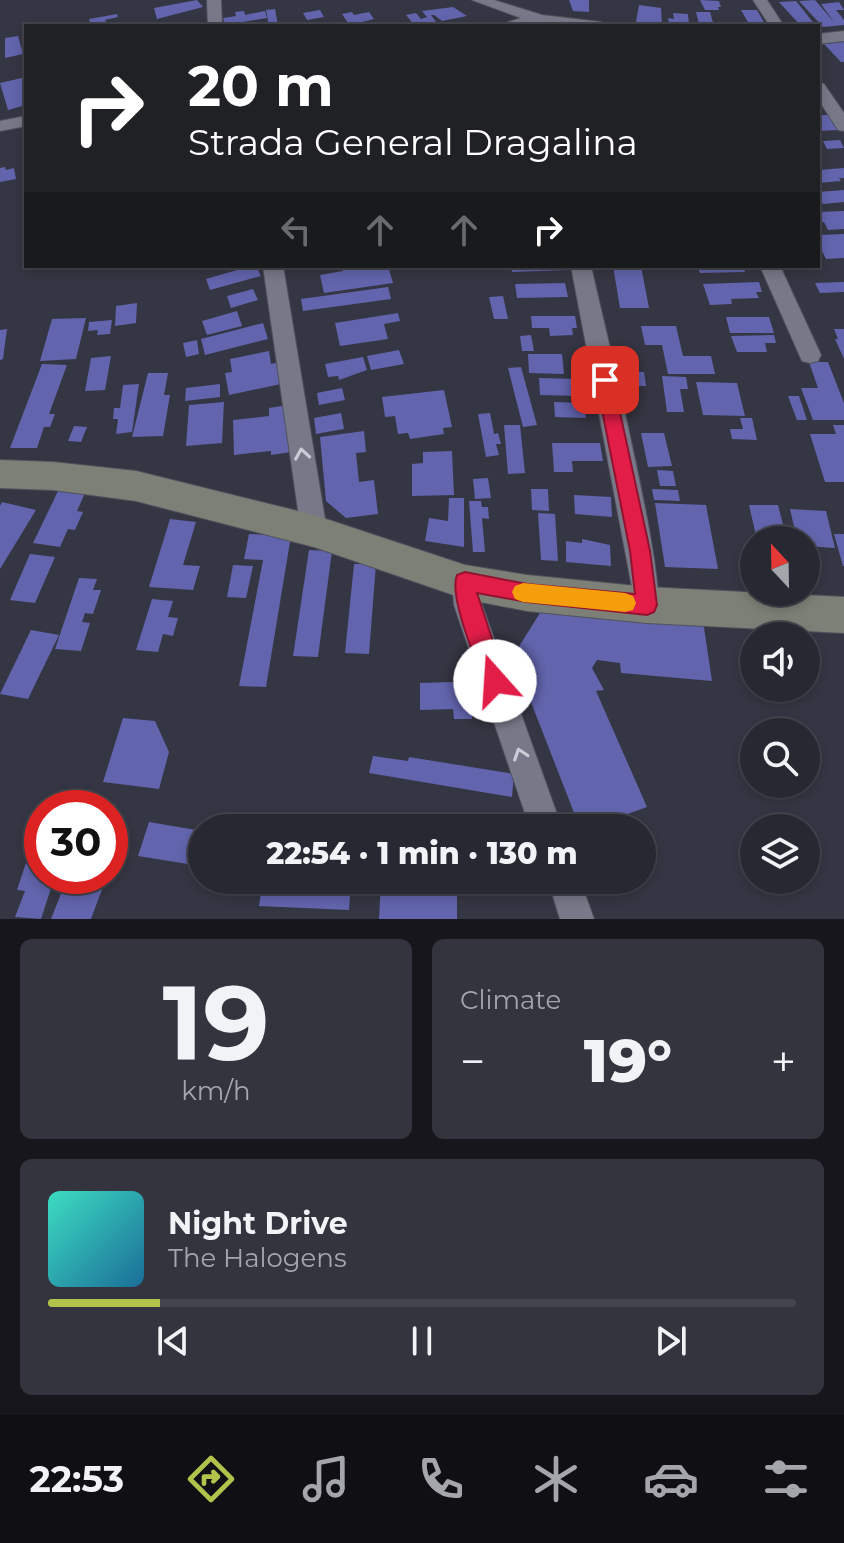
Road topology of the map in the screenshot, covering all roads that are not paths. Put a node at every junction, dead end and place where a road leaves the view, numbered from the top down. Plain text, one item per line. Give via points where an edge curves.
1 (214, 0) edge
2 (479, 0) edge
3 (760, 0) edge
4 (539, 19) junction
5 (215, 24) edge
6 (513, 24) edge
7 (583, 24) edge
8 (776, 24) edge
9 (844, 36) edge
10 (820, 39) edge
11 (820, 90) edge
12 (841, 117) edge
13 (24, 121) edge
14 (0, 126) edge
15 (273, 268) edge
16 (581, 268) edge
17 (771, 268) edge
18 (810, 355) dead end
19 (0, 474) edge
20 (314, 531) junction
21 (465, 582) junction
22 (647, 605) junction
23 (844, 615) edge
24 (541, 814) edge
25 (569, 894) edge
26 (577, 919) edge

1 - 5 street
2 - 4 street
3 - 8 street
4 - 6 street
4 - 7 street
9 - 10 street
11 - 12 street
13 - 14 street
20 -> 15 street
16 - 22 street
17 - 18 street
19 - 20 street via 136,486
20 - 21 street
21 - 22 street
24 -> 21 street via 468,605
22 - 23 street
25 - 26 street

